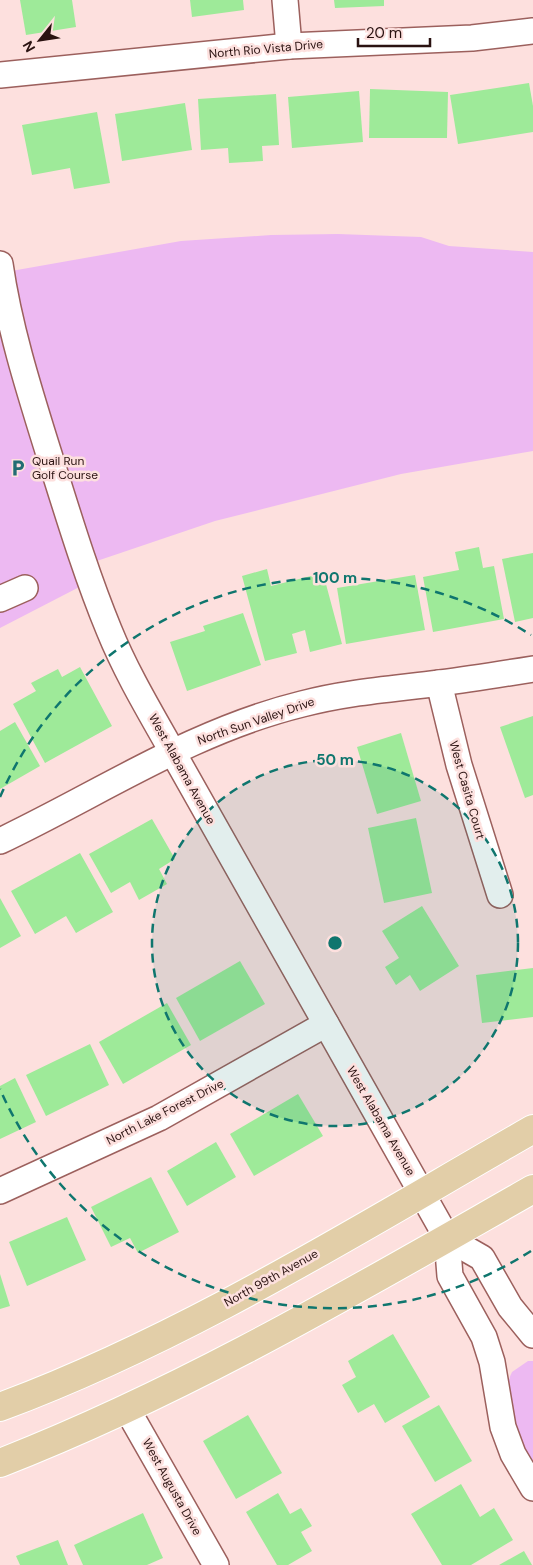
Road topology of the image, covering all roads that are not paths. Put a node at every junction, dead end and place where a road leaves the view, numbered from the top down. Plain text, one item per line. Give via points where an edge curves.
1 (286, 0) edge
2 (533, 31) edge
3 (289, 46) junction
4 (0, 75) edge
5 (0, 264) edge
6 (25, 588) dead end
7 (0, 599) edge
8 (533, 669) edge
9 (439, 683) junction
10 (172, 751) junction
11 (0, 841) edge
12 (500, 896) dead end
13 (326, 1024) junction
14 (533, 1129) edge
15 (533, 1189) edge
16 (0, 1191) edge
17 (422, 1193) junction
18 (447, 1238) junction
19 (533, 1335) edge
20 (0, 1407) edge
21 (127, 1410) junction
22 (0, 1463) edge
23 (533, 1488) edge
24 (216, 1565) edge

1 - 3 street
2 - 3 street, North Rio Vista Drive via 472,38
3 - 4 street, North Rio Vista Drive
5 - 10 street, West Alabama Avenue via 16,341 85,565 109,631
6 - 7 street
8 - 9 street, North Sun Valley Drive
9 - 10 street, North Sun Valley Drive via 367,690 300,704
9 - 12 street, West Casita Court via 459,765
10 - 11 street, North Sun Valley Drive
10 - 13 street, West Alabama Avenue
13 - 16 street, North Lake Forest Drive via 159,1118
13 - 17 street, West Alabama Avenue
14 - 17 main road, North 99th Avenue
15 - 18 main road
17 - 18 street, West Alabama Avenue
17 - 20 main road, North 99th Avenue via 166,1334
18 - 19 street via 482,1258 510,1306
18 - 21 main road via 312,1315
18 - 23 street, West Alabama Avenue via 450,1276 484,1337 492,1362 503,1427 513,1454
21 - 22 main road
21 - 24 street, West Augusta Drive

